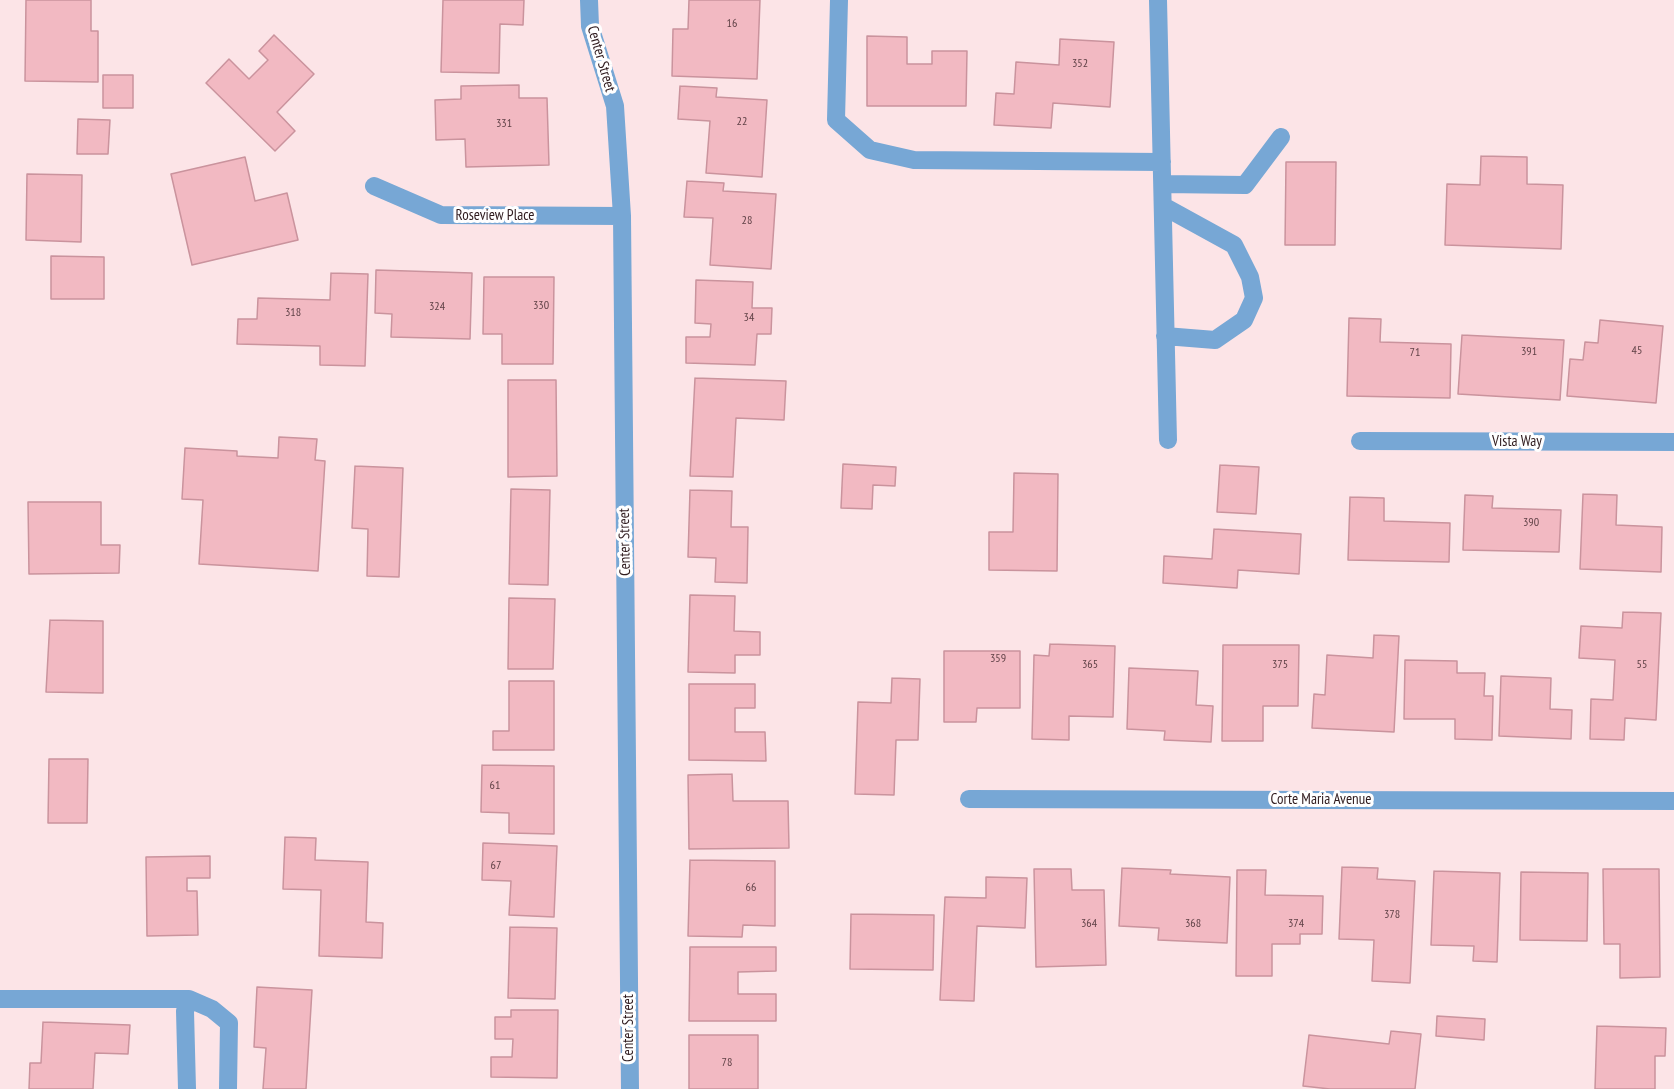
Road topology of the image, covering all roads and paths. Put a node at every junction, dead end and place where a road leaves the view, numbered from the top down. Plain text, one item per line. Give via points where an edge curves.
1 (589, 0) edge
2 (839, 0) edge
3 (1158, 0) edge
4 (1281, 136) dead end
5 (1162, 162) junction
6 (1163, 184) junction
7 (374, 186) dead end
8 (1163, 206) junction
9 (622, 216) junction
10 (1165, 336) junction
11 (1168, 440) dead end
12 (1360, 441) dead end
13 (1674, 442) edge
14 (969, 799) dead end
15 (1674, 801) edge
16 (0, 999) edge
17 (189, 999) junction
18 (187, 1089) edge
19 (228, 1089) edge
20 (630, 1089) edge

1 - 9 street, Center Street via 590,26 615,106
2 - 5 street via 836,120 870,150 914,160
3 - 5 street
4 - 6 street via 1245,186
5 - 6 street
6 - 8 street
7 - 9 street, Roseview Place via 441,215
8 - 10 street
8 - 10 street via 1234,244 1250,277 1254,298 1244,320 1215,340
9 - 20 street, Center Street
10 - 11 street
12 - 13 street, Vista Way
14 - 15 street, Corte Maria Avenue
16 - 17 street
17 - 18 street via 185,1011
17 - 19 street via 212,1009 229,1023

